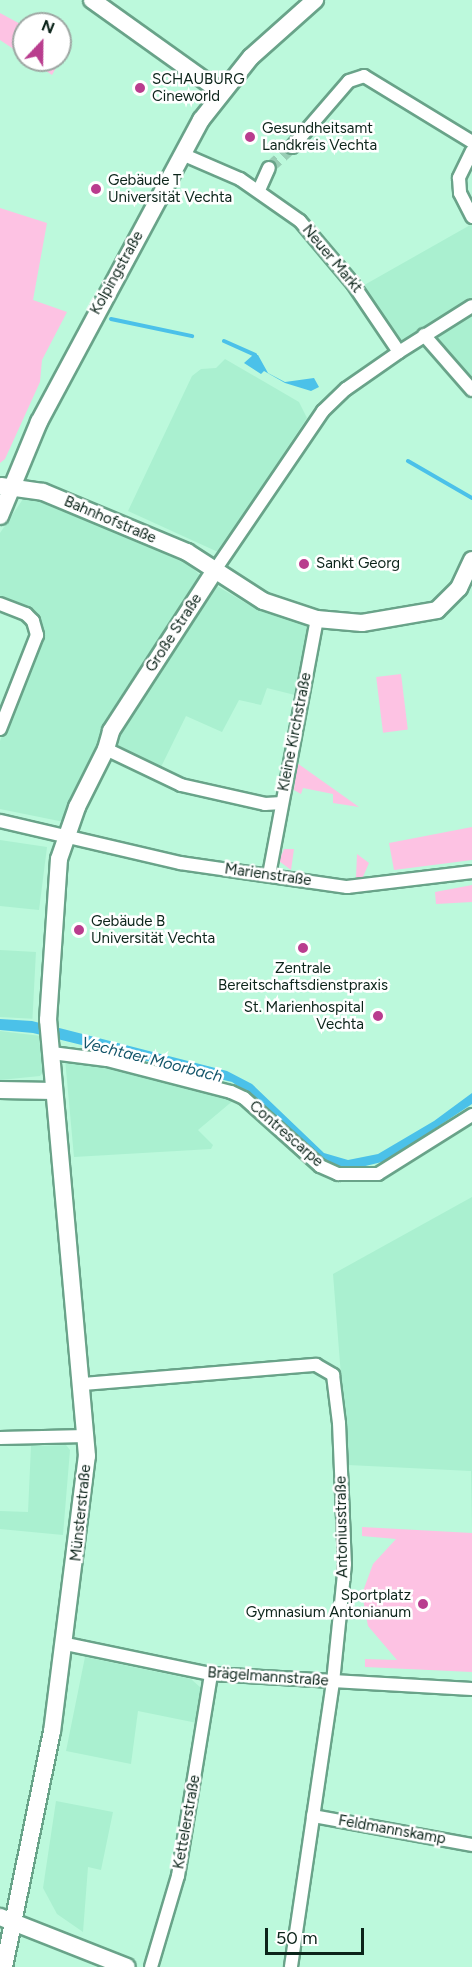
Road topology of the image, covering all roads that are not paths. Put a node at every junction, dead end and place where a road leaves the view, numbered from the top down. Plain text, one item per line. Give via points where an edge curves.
1 (92, 0) edge
2 (315, 0) edge
3 (221, 92) junction
4 (472, 142) edge
5 (292, 147) tunnel mouth
6 (472, 151) edge
7 (182, 154) junction
8 (269, 168) tunnel mouth
9 (259, 190) junction
10 (472, 217) edge
11 (472, 306) edge
12 (424, 335) junction
13 (399, 352) junction
14 (472, 390) edge
15 (5, 488) edge
16 (0, 516) edge
17 (472, 560) edge
18 (215, 570) junction
19 (0, 604) edge
20 (317, 619) junction
21 (0, 729) edge
22 (106, 749) junction
23 (282, 803) junction
24 (0, 821) edge
25 (67, 836) junction
26 (472, 872) edge
27 (269, 875) junction
28 (51, 1047) junction
29 (0, 1090) edge
30 (54, 1090) junction
31 (472, 1115) edge
32 (82, 1384) junction
33 (86, 1436) junction
34 (0, 1438) edge
35 (66, 1644) junction
36 (211, 1674) junction
37 (333, 1682) junction
38 (472, 1689) edge
39 (313, 1816) junction
40 (472, 1845) edge
41 (7, 1920) edge
42 (4, 1967) edge
43 (127, 1967) edge
44 (151, 1967) edge
45 (291, 1967) edge

1 - 3 street
2 - 3 street, Kolpingstraße via 251,57
3 - 7 street, Kolpingstraße
4 - 5 street via 364,76 349,81
6 - 10 street via 459,178 460,193
7 - 9 street, Neuer Markt
7 - 15 street, Kolpingstraße
8 - 9 street
9 - 13 street, Neuer Markt via 300,221 326,248
11 - 12 street, Große Straße
12 - 13 street, Große Straße
12 - 14 street
13 - 18 street, Große Straße via 346,390 314,421
15 - 16 street, Kolpingstraße
15 - 18 street, Bahnhofstraße via 43,492 187,552
17 - 20 street, Bahnhofstraße via 459,588 437,610 362,623
18 - 20 street, Bahnhofstraße via 263,601
18 - 22 street, Große Straße via 111,731
19 - 21 street via 26,614 37,635
20 - 23 street, Kleine Kirchstraße
22 - 23 street, Kleine Kirchstraße via 181,785 265,804
22 - 25 street, Große Straße via 76,807
23 - 27 street
24 - 25 street, Marienstraße
25 - 27 street, Marienstraße via 180,862
25 - 28 street, Große Straße via 57,879 48,1020
26 - 27 street, Marienstraße via 347,887
28 - 30 street, Münsterstraße
28 - 31 street, Contrescarpe via 231,1092 244,1098 321,1166 339,1174 378,1174
29 - 30 street
30 - 32 street, Münsterstraße
32 - 33 street, Münsterstraße
32 - 37 street, Antoniusstraße via 316,1365 333,1375 345,1564
33 - 34 street
33 - 35 street, Münsterstraße
35 - 36 street, Brägelmannstraße
35 - 41 street, Münsterstraße
36 - 37 street, Brägelmannstraße
36 - 44 street, Kettelerstraße via 178,1876
37 - 38 street, Brägelmannstraße
37 - 39 street, Antoniusstraße
39 - 40 street, Feldmannskamp
39 - 45 street, Antoniusstraße
41 - 42 street, Münsterstraße
41 - 43 street

